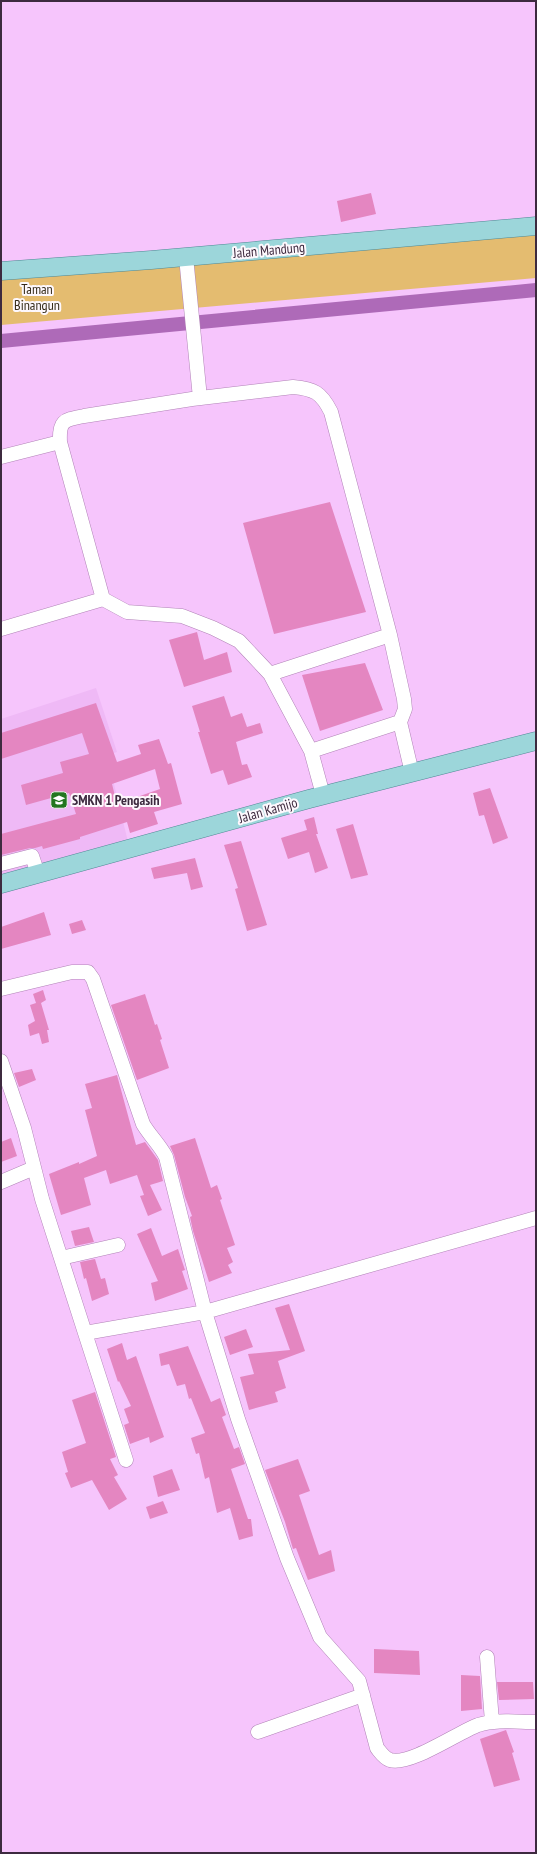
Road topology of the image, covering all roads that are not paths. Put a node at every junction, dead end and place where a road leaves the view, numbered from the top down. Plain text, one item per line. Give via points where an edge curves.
1 (536, 226) edge
2 (186, 257) junction
3 (1, 271) edge
4 (200, 398) junction
5 (60, 442) junction
6 (1, 458) edge
7 (103, 599) junction
8 (1, 629) edge
9 (390, 636) junction
10 (270, 674) junction
11 (400, 722) junction
12 (536, 741) edge
13 (311, 751) junction
14 (412, 773) junction
15 (323, 795) junction
16 (1, 864) edge
17 (38, 874) junction
18 (1, 884) edge
19 (1, 989) edge
20 (1, 1061) edge
21 (4, 1082) edge
22 (34, 1168) junction
23 (1, 1182) edge
24 (536, 1218) edge
25 (118, 1245) dead end
26 (61, 1258) junction
27 (205, 1312) junction
28 (85, 1333) junction
29 (126, 1460) dead end
30 (487, 1657) dead end
31 (363, 1696) junction
32 (492, 1722) junction
33 (536, 1722) edge
34 (258, 1732) dead end

1 - 2 main road, Jalan Mandung
2 - 3 main road, Jalan Mandung
2 - 4 street
4 - 5 street via 73,418 62,424 59,429
4 - 9 street via 293,387 308,388 325,399 331,412
5 - 6 street
5 - 7 street
7 - 8 street
7 - 10 street via 127,612 182,616 213,628 239,641
9 - 10 street
9 - 11 street via 404,699 405,709
10 - 13 street
11 - 13 street
11 - 14 street
12 - 14 main road, Jalan Kamijo
13 - 15 street
14 - 15 main road, Jalan Kamijo
15 - 17 main road, Jalan Kamijo
16 - 17 street via 32,856
17 - 18 main road, Jalan Kamijo
19 - 27 street via 72,972 88,972 93,979 143,1124 166,1157
20 - 21 street
21 - 22 street via 24,1128
22 - 23 street
22 - 26 street
24 - 27 street
25 - 26 street
26 - 28 street
27 - 28 street
27 - 31 street via 238,1419 293,1572 320,1637 355,1676
28 - 29 street
30 - 32 street
31 - 32 street via 377,1748 382,1756 391,1760 408,1759 478,1725
31 - 34 street
32 - 33 street

